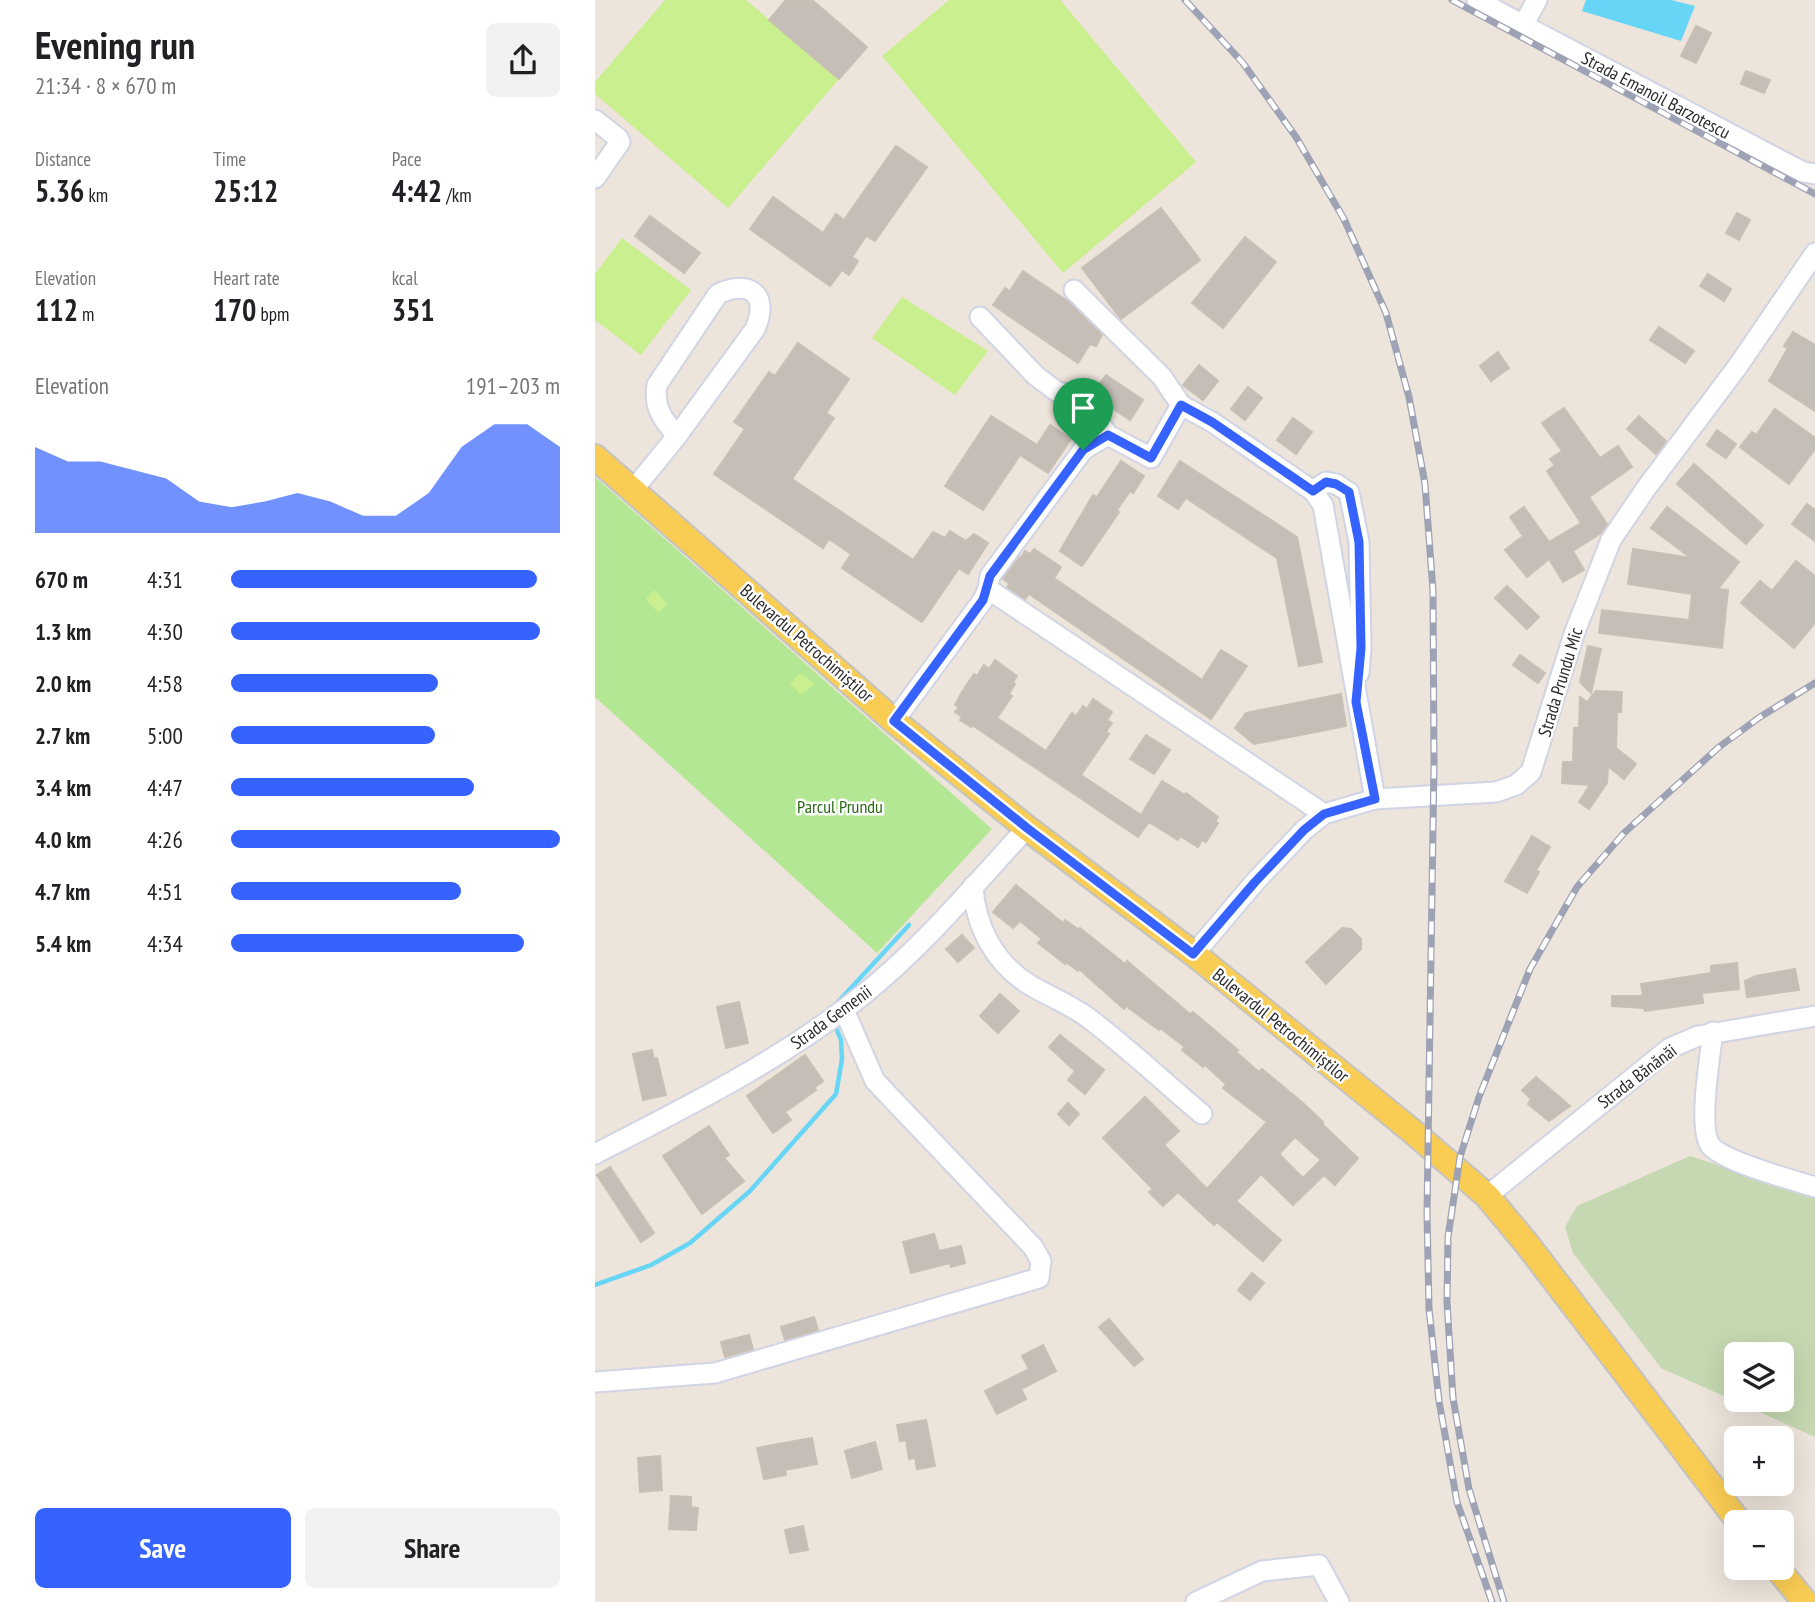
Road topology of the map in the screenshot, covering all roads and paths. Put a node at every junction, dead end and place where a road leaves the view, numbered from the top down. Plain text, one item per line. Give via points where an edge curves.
1 (1477, 0) edge
2 (1537, 0) edge
3 (1523, 25) junction
4 (595, 120) edge
5 (1815, 174) edge
6 (595, 178) edge
7 (1815, 253) edge
8 (1074, 290) dead end
9 (980, 317) dead end
10 (1181, 405) junction
11 (1108, 435) junction
12 (677, 436) junction
13 (595, 457) edge
14 (633, 490) junction
15 (1313, 491) junction
16 (988, 589) junction
17 (1356, 702) junction
18 (894, 721) junction
19 (1375, 799) junction
20 (1324, 814) junction
21 (1027, 828) junction
22 (973, 886) junction
23 (1193, 954) junction
24 (844, 1010) junction
25 (1815, 1016) edge
26 (1713, 1032) junction
27 (1202, 1114) dead end
28 (595, 1154) edge
29 (1815, 1187) edge
30 (1487, 1196) junction
31 (595, 1382) edge
32 (1730, 1510) edge
33 (1787, 1580) edge
34 (1196, 1602) edge
35 (1339, 1602) edge
36 (1805, 1602) edge

1 - 3 street, Strada Emanoil Barzotescu
2 - 3 street
3 - 5 street, Strada Emanoil Barzotescu via 1803,172
4 - 6 street via 620,142
7 - 19 street, Strada Prundu Mic via 1611,540 1574,634 1531,772 1517,785 1496,792
8 - 10 street via 1162,377
9 - 11 street via 1036,376 1091,410
10 - 11 street via 1151,458
10 - 15 street
11 - 16 street via 1083,450 990,576
12 - 12 street via 755,329 760,306 758,297 746,288 718,294 657,385 661,418
12 - 14 street
13 - 14 main road, Bulevardul Petrochimiștilor
14 - 18 main road, Bulevardul Petrochimiștilor
15 - 17 street via 1323,505
15 - 17 street via 1326,482 1349,492 1359,542 1361,648
16 - 18 street
16 - 20 street
17 - 19 street
18 - 21 main road, Bulevardul Petrochimiștilor
19 - 20 street, Strada Prundu Mic
20 - 23 street, Strada Prundu Mic via 1255,882
21 - 22 street, Strada Gemenii
21 - 23 main road, Bulevardul Petrochimiștilor
22 - 24 street, Strada Gemenii via 911,952
22 - 27 street via 974,909 991,948 1008,968 1090,1019
23 - 30 main road, Bulevardul Petrochimiștilor
24 - 28 street, Strada Gemenii via 740,1078
24 - 31 street via 875,1081 1033,1247 1041,1262 1039,1278 715,1373
25 - 26 street, Strada Bănănăi
26 - 29 street via 1705,1112 1710,1144 1723,1156
26 - 30 street, Strada Bănănăi via 1670,1048
30 - 32 main road, Bulevardul Petrochimiștilor
33 - 36 main road
34 - 35 street via 1262,1571 1318,1565

